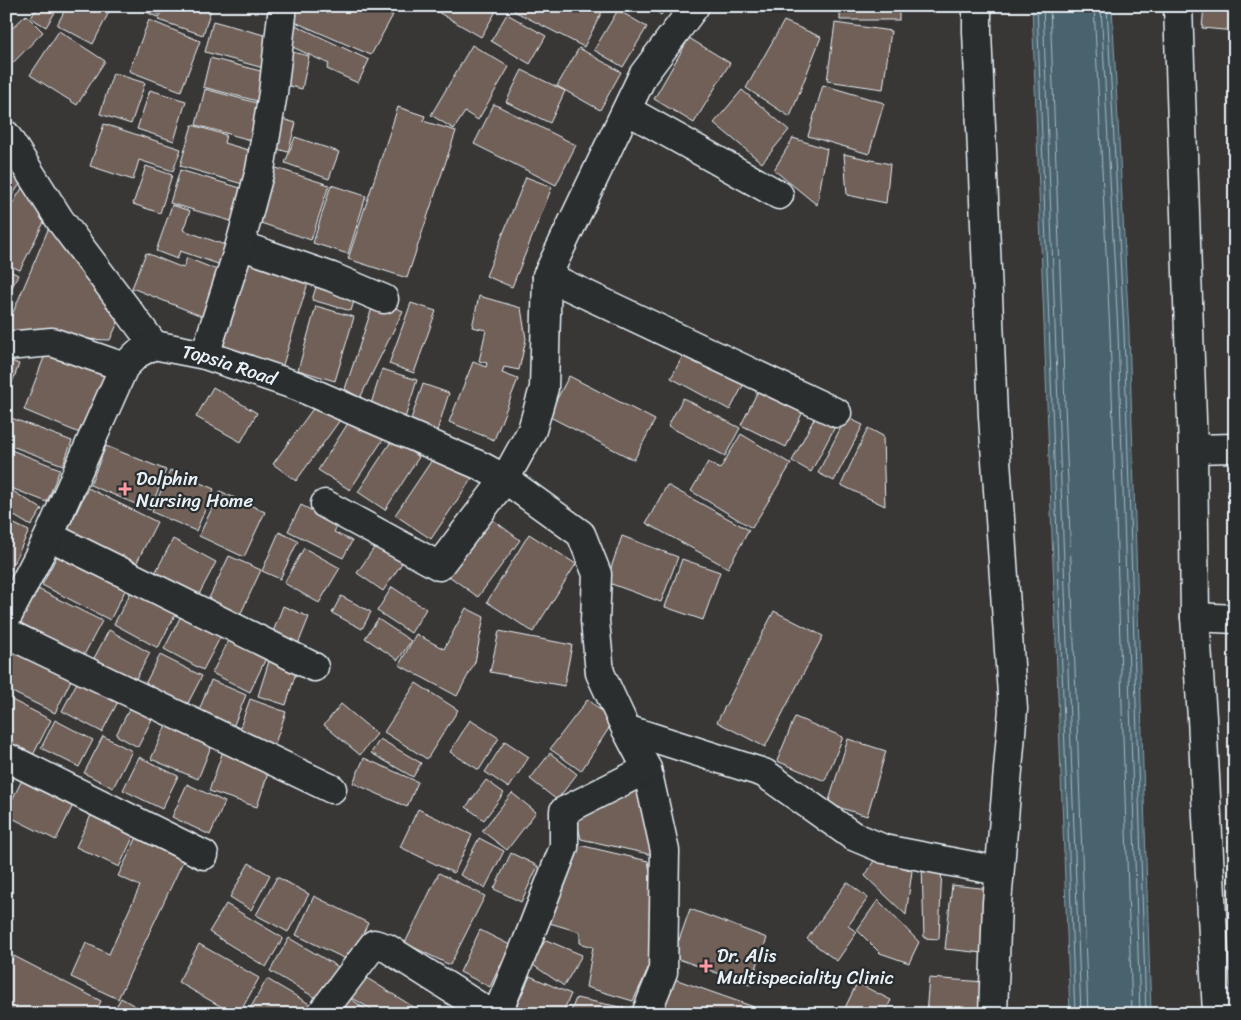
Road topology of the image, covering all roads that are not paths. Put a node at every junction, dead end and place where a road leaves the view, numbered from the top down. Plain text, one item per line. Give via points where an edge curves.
1 (695, 6) edge
2 (977, 6) edge
3 (1178, 6) edge
4 (282, 14) dead end
5 (627, 110) junction
6 (6, 135) edge
7 (779, 194) dead end
8 (240, 245) junction
9 (547, 276) junction
10 (384, 299) dead end
11 (154, 345) junction
12 (6, 346) edge
13 (205, 355) junction
14 (124, 367) junction
15 (837, 413) dead end
16 (1235, 448) edge
17 (1193, 449) junction
18 (505, 479) junction
19 (326, 504) dead end
20 (49, 536) junction
21 (1195, 617) junction
22 (6, 619) edge
23 (1235, 619) edge
24 (6, 633) edge
25 (314, 667) dead end
26 (626, 729) junction
27 (6, 757) edge
28 (647, 769) junction
29 (332, 789) dead end
30 (204, 855) dead end
31 (999, 871) junction
32 (321, 1014) edge
33 (491, 1014) edge
34 (497, 1014) edge
35 (646, 1014) edge
36 (993, 1014) edge
37 (1217, 1014) edge

1 - 5 street via 644,74
2 - 31 street via 993,416 1013,709
3 - 17 street
4 - 8 street via 260,170
5 - 7 street
5 - 9 street
6 - 11 street via 60,220
8 - 10 street
8 - 13 street
9 - 15 street
9 - 18 street via 544,388 532,430
11 - 13 street, Topsia Road
11 - 14 street via 137,354
12 - 14 street via 52,342
13 - 18 street, Topsia Road via 297,386
14 - 20 street
16 - 17 street
17 - 21 street
18 - 19 street via 438,566
18 - 26 street, Topsia Road via 581,534 597,574 595,621 600,673
20 - 22 street
20 - 25 street
21 - 23 street
21 - 37 street
24 - 29 street
26 - 28 street
26 - 31 street via 764,773 853,836 884,850
27 - 30 street
28 - 34 street via 564,810 564,847
28 - 35 street via 665,851 663,972
31 - 36 street
32 - 33 street via 374,944 387,948

